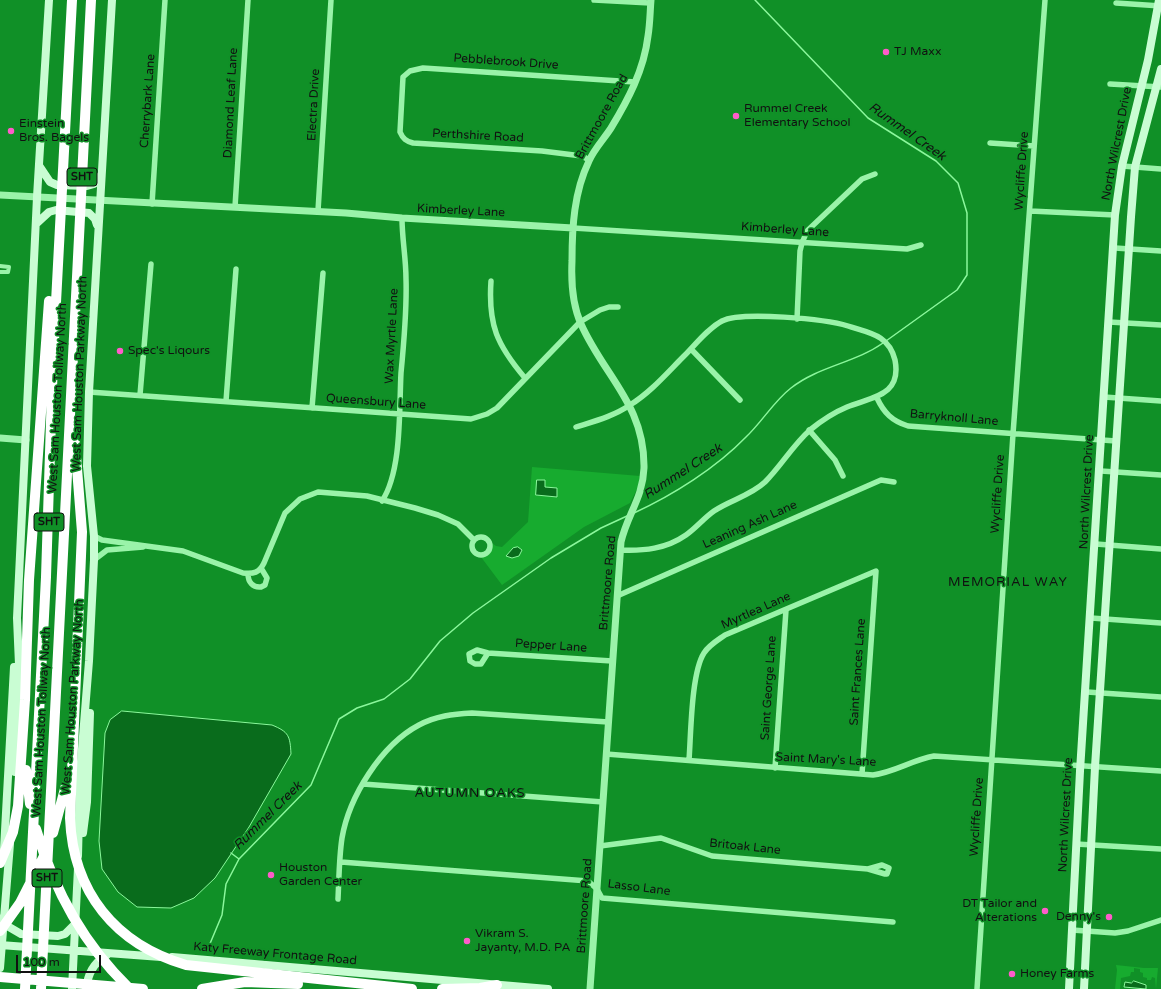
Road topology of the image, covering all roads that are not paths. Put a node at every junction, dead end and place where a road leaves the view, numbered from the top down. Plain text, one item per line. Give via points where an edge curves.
1 (50, 0) edge
2 (72, 0) edge
3 (91, 0) edge
4 (112, 0) edge
5 (165, 0) edge
6 (248, 0) edge
7 (331, 0) edge
8 (594, 0) edge
9 (1045, 0) edge
10 (650, 2) edge
11 (1116, 3) dead end
12 (1160, 4) edge
13 (1161, 69) edge
14 (635, 82) junction
15 (1110, 84) dead end
16 (1141, 86) junction
17 (1158, 87) edge
18 (402, 101) joint
19 (990, 143) dead end
20 (1034, 146) junction
21 (589, 160) junction
22 (40, 166) junction
23 (1122, 166) junction
24 (1135, 167) junction
25 (1161, 169) edge
26 (875, 174) dead end
27 (101, 175) junction
28 (0, 195) edge
29 (37, 197) junction
30 (96, 201) junction
31 (152, 204) junction
32 (235, 207) junction
33 (318, 211) junction
34 (1030, 211) junction
35 (1116, 215) junction
36 (402, 218) junction
37 (37, 223) junction
38 (98, 228) junction
39 (573, 228) junction
40 (802, 242) junction
41 (921, 245) dead end
42 (1115, 248) junction
43 (1129, 249) junction
44 (1161, 251) edge
45 (151, 264) dead end
46 (2, 266) edge
47 (236, 269) dead end
48 (1, 272) edge
49 (323, 273) dead end
50 (58, 277) junction
51 (491, 281) dead end
52 (618, 307) dead end
53 (797, 319) junction
54 (580, 322) junction
55 (1109, 322) junction
56 (1124, 323) junction
57 (1161, 325) edge
58 (691, 349) junction
59 (74, 354) junction
60 (525, 378) junction
61 (89, 392) junction
62 (140, 395) junction
63 (1104, 397) junction
64 (877, 398) junction
65 (1119, 398) junction
66 (740, 400) dead end
67 (1161, 401) edge
68 (226, 402) junction
69 (630, 405) junction
70 (312, 408) junction
71 (399, 415) junction
72 (576, 427) dead end
73 (809, 430) junction
74 (1013, 434) junction
75 (0, 438) edge
76 (26, 440) junction
77 (1102, 440) junction
78 (1116, 441) junction
79 (1101, 471) junction
80 (1114, 472) junction
81 (1161, 475) edge
82 (843, 476) dead end
83 (894, 482) dead end
84 (382, 501) junction
85 (94, 536) junction
86 (474, 540) dead end
87 (1096, 544) junction
88 (1110, 546) junction
89 (147, 547) junction
90 (1161, 549) edge
91 (620, 550) junction
92 (94, 560) junction
93 (261, 568) junction
94 (876, 571) joint
95 (248, 574) junction
96 (616, 596) junction
97 (786, 610) junction
98 (17, 618) junction
99 (1091, 618) junction
100 (1105, 619) junction
101 (1161, 623) edge
102 (488, 653) dead end
103 (89, 661) junction
104 (612, 661) junction
105 (1087, 692) junction
106 (1100, 693) junction
107 (1161, 697) edge
108 (24, 700) junction
109 (608, 722) junction
110 (72, 746) junction
111 (606, 754) junction
112 (689, 760) junction
113 (992, 760) junction
114 (1081, 766) junction
115 (1095, 767) junction
116 (775, 768) junction
117 (1161, 771) edge
118 (862, 774) junction
119 (363, 784) junction
120 (603, 802) junction
121 (1076, 844) junction
122 (1091, 845) junction
123 (600, 846) junction
124 (1161, 849) edge
125 (341, 862) junction
126 (0, 863) edge
127 (868, 869) dead end
128 (597, 889) junction
129 (338, 899) dead end
130 (0, 917) edge
131 (1161, 920) edge
132 (893, 922) dead end
133 (75, 924) junction
134 (0, 927) edge
135 (1072, 930) junction
136 (0, 931) edge
137 (1086, 932) junction
138 (0, 945) edge
139 (72, 950) junction
140 (111, 953) junction
141 (0, 968) edge
142 (0, 977) edge
143 (497, 985) junction
144 (25, 989) edge
145 (41, 989) edge
146 (71, 989) edge
147 (86, 989) edge
148 (130, 989) edge
149 (143, 989) edge
150 (202, 989) edge
151 (394, 989) edge
152 (412, 989) edge
153 (442, 989) edge
154 (548, 989) edge
155 (590, 989) edge
156 (977, 989) edge
157 (1069, 989) edge
158 (1084, 989) edge

1 - 22 main road
2 - 50 highway, West Sam Houston Tollway North / SHT
3 - 59 highway, West Sam Houston Tollway North / SHT
4 - 27 main road, West Sam Houston Parkway North
5 - 31 street, Cherrybark Lane
6 - 32 street, Diamond Leaf Lane
7 - 33 street, Electra Drive
8 - 10 street
9 - 20 street, Wycliffe Drive
10 - 14 street, Brittmoore Road via 645,54
11 - 12 street
12 - 16 main road, North Wilcrest Drive
13 - 17 main road, North Wilcrest Drive
14 - 18 street, Pebblebrook Drive via 416,69 403,77
14 - 21 street, Brittmoore Road via 610,129
15 - 16 street
16 - 17 street
16 - 23 main road, North Wilcrest Drive
17 - 24 main road, North Wilcrest Drive
18 - 21 street, Perthshire Road via 400,132 402,137 413,143 542,151 582,156
19 - 20 street
20 - 34 street, Wycliffe Drive
21 - 39 street, Brittmoore Road via 576,196
22 - 27 main road via 50,182 57,185 87,186 94,184
22 - 29 main road
23 - 24 street
23 - 35 main road, North Wilcrest Drive
24 - 25 street
24 - 43 main road, North Wilcrest Drive
26 - 40 street via 862,179 807,231
27 - 30 main road, West Sam Houston Parkway North
28 - 29 street, Kimberley Lane
29 - 30 street, Kimberley Lane
29 - 37 main road
30 - 31 street, Kimberley Lane
30 - 38 main road, West Sam Houston Parkway North
31 - 32 street, Kimberley Lane
32 - 33 street, Kimberley Lane
33 - 36 street, Kimberley Lane
34 - 35 street
34 - 74 street, Wycliffe Drive
35 - 42 main road, North Wilcrest Drive
36 - 39 street, Kimberley Lane
36 - 71 street, Wax Myrtle Lane via 407,295
37 - 38 main road via 49,212 56,210 89,213 95,219
37 - 76 main road
38 - 61 main road, West Sam Houston Parkway North
39 - 40 street, Kimberley Lane
39 - 54 street, Brittmoore Road via 572,291
40 - 41 street, Kimberley Lane via 906,249
40 - 53 street
42 - 43 street
42 - 55 main road, North Wilcrest Drive
43 - 44 street
43 - 56 main road, North Wilcrest Drive
45 - 62 street
46 - 48 street via 9,267 8,272
47 - 68 street
49 - 70 street
50 - 108 highway via 50,287 29,580
50 - 144 highway, West Sam Houston Tollway North / SHT via 48,536
51 - 60 street via 494,330 508,358
52 - 54 street, Queensbury Lane via 600,310
53 - 58 street via 733,317 721,321
53 - 64 street via 845,325 881,338 891,346 896,366 895,378 890,388
54 - 60 street, Queensbury Lane
54 - 69 street, Brittmoore Road
55 - 56 street
55 - 63 main road, North Wilcrest Drive
56 - 57 street
56 - 65 main road, North Wilcrest Drive
58 - 66 street
58 - 69 street via 652,388
59 - 110 highway via 74,439 82,532
59 - 145 highway, West Sam Houston Tollway North / SHT
60 - 71 street, Queensbury Lane via 497,408 479,418 462,420
61 - 62 street, Queensbury Lane
61 - 85 main road, West Sam Houston Parkway North via 87,466
62 - 68 street, Queensbury Lane
63 - 65 street
63 - 77 main road, North Wilcrest Drive
64 - 73 street via 847,407
64 - 74 street, Barryknoll Lane via 892,420 908,426
65 - 67 street
65 - 78 main road, North Wilcrest Drive
68 - 70 street, Queensbury Lane
69 - 72 street via 598,421
69 - 91 street, Brittmoore Road via 640,430 643,451 642,486 623,531
70 - 71 street, Queensbury Lane
71 - 84 street, Wax Myrtle Lane via 393,476
73 - 82 street via 835,460
73 - 91 street via 755,490 715,511 673,543 644,551
74 - 77 street, Barryknoll Lane
74 - 113 street, Wycliffe Drive
75 - 76 street
76 - 98 main road
77 - 78 street, Barryknoll Lane
77 - 79 main road, North Wilcrest Drive
78 - 80 main road, North Wilcrest Drive
79 - 80 street
79 - 87 main road, North Wilcrest Drive
80 - 81 street
80 - 88 main road, North Wilcrest Drive
83 - 96 street, Leaning Ash Lane via 881,480
84 - 86 street via 438,515 458,524
84 - 93 street via 367,496 318,492 300,499 284,513
85 - 89 street via 102,540 128,542
85 - 92 main road, West Sam Houston Parkway North
87 - 88 street
87 - 99 main road, North Wilcrest Drive
88 - 90 street
88 - 100 main road, North Wilcrest Drive
89 - 92 street via 107,550
89 - 95 street via 194,554
91 - 96 street, Brittmoore Road
92 - 103 main road, West Sam Houston Parkway North
93 - 95 street
93 - 95 street via 267,578 265,585 261,587 252,584
94 - 97 street, Myrtlea Lane
94 - 118 street, Saint Frances Lane
96 - 104 street, Brittmoore Road
97 - 112 street, Myrtlea Lane via 725,635 704,652 696,674
97 - 116 street, Saint George Lane
98 - 130 main road
98 - 141 main road via 20,688 13,815
99 - 100 street
99 - 105 main road, North Wilcrest Drive
100 - 101 street
100 - 106 main road, North Wilcrest Drive
102 - 104 street, Pepper Lane
103 - 133 main road via 91,675 87,797
103 - 146 main road, West Sam Houston Parkway North via 80,774 78,886
104 - 109 street, Brittmoore Road
105 - 106 street
105 - 114 main road, North Wilcrest Drive
106 - 107 street
106 - 115 main road, North Wilcrest Drive
108 - 126 highway via 17,814 13,832
108 - 148 highway via 27,782 35,827 45,859 62,898 86,939
109 - 111 street, Brittmoore Road
109 - 119 street via 472,713 441,717 418,726 390,748
110 - 136 highway via 65,790 49,844 28,889
110 - 152 highway via 70,824 76,861 98,906 119,930 136,943 168,959 196,966
111 - 112 street, Saint Mary's Lane
111 - 120 street, Brittmoore Road
112 - 116 street, Saint Mary's Lane
113 - 114 street, Saint Mary's Lane
113 - 118 street, Saint Mary's Lane via 934,756 916,760 886,773
113 - 156 street, Wycliffe Drive
114 - 115 street, Saint Mary's Lane
114 - 121 main road, North Wilcrest Drive
115 - 117 street, Saint Mary's Lane
115 - 122 main road, North Wilcrest Drive
116 - 118 street, Saint Mary's Lane
119 - 120 street
119 - 125 street via 342,838
120 - 123 street, Brittmoore Road
121 - 122 street
121 - 135 main road, North Wilcrest Drive
122 - 124 street
122 - 137 main road, North Wilcrest Drive
123 - 127 street, Britoak Lane via 660,838 712,856
123 - 128 street, Brittmoore Road
125 - 128 street, Lasso Lane via 588,881
125 - 129 street
128 - 132 street, Lasso Lane via 602,898
128 - 155 street, Brittmoore Road
130 - 133 main road via 9,927 22,934 58,936 65,934
130 - 134 main road
131 - 137 street via 1128,931 1106,934
133 - 139 main road
133 - 140 main road via 83,935
135 - 137 street
135 - 157 main road, North Wilcrest Drive
137 - 158 main road, North Wilcrest Drive
138 - 139 main road, Katy Freeway Frontage Road
139 - 140 main road, Katy Freeway Frontage Road
139 - 146 main road
140 - 143 main road, Katy Freeway Frontage Road
140 - 147 main road via 99,960 92,969 87,978
142 - 149 highway
143 - 153 highway
143 - 154 main road, Katy Freeway Frontage Road
150 - 151 highway via 235,983 266,982

